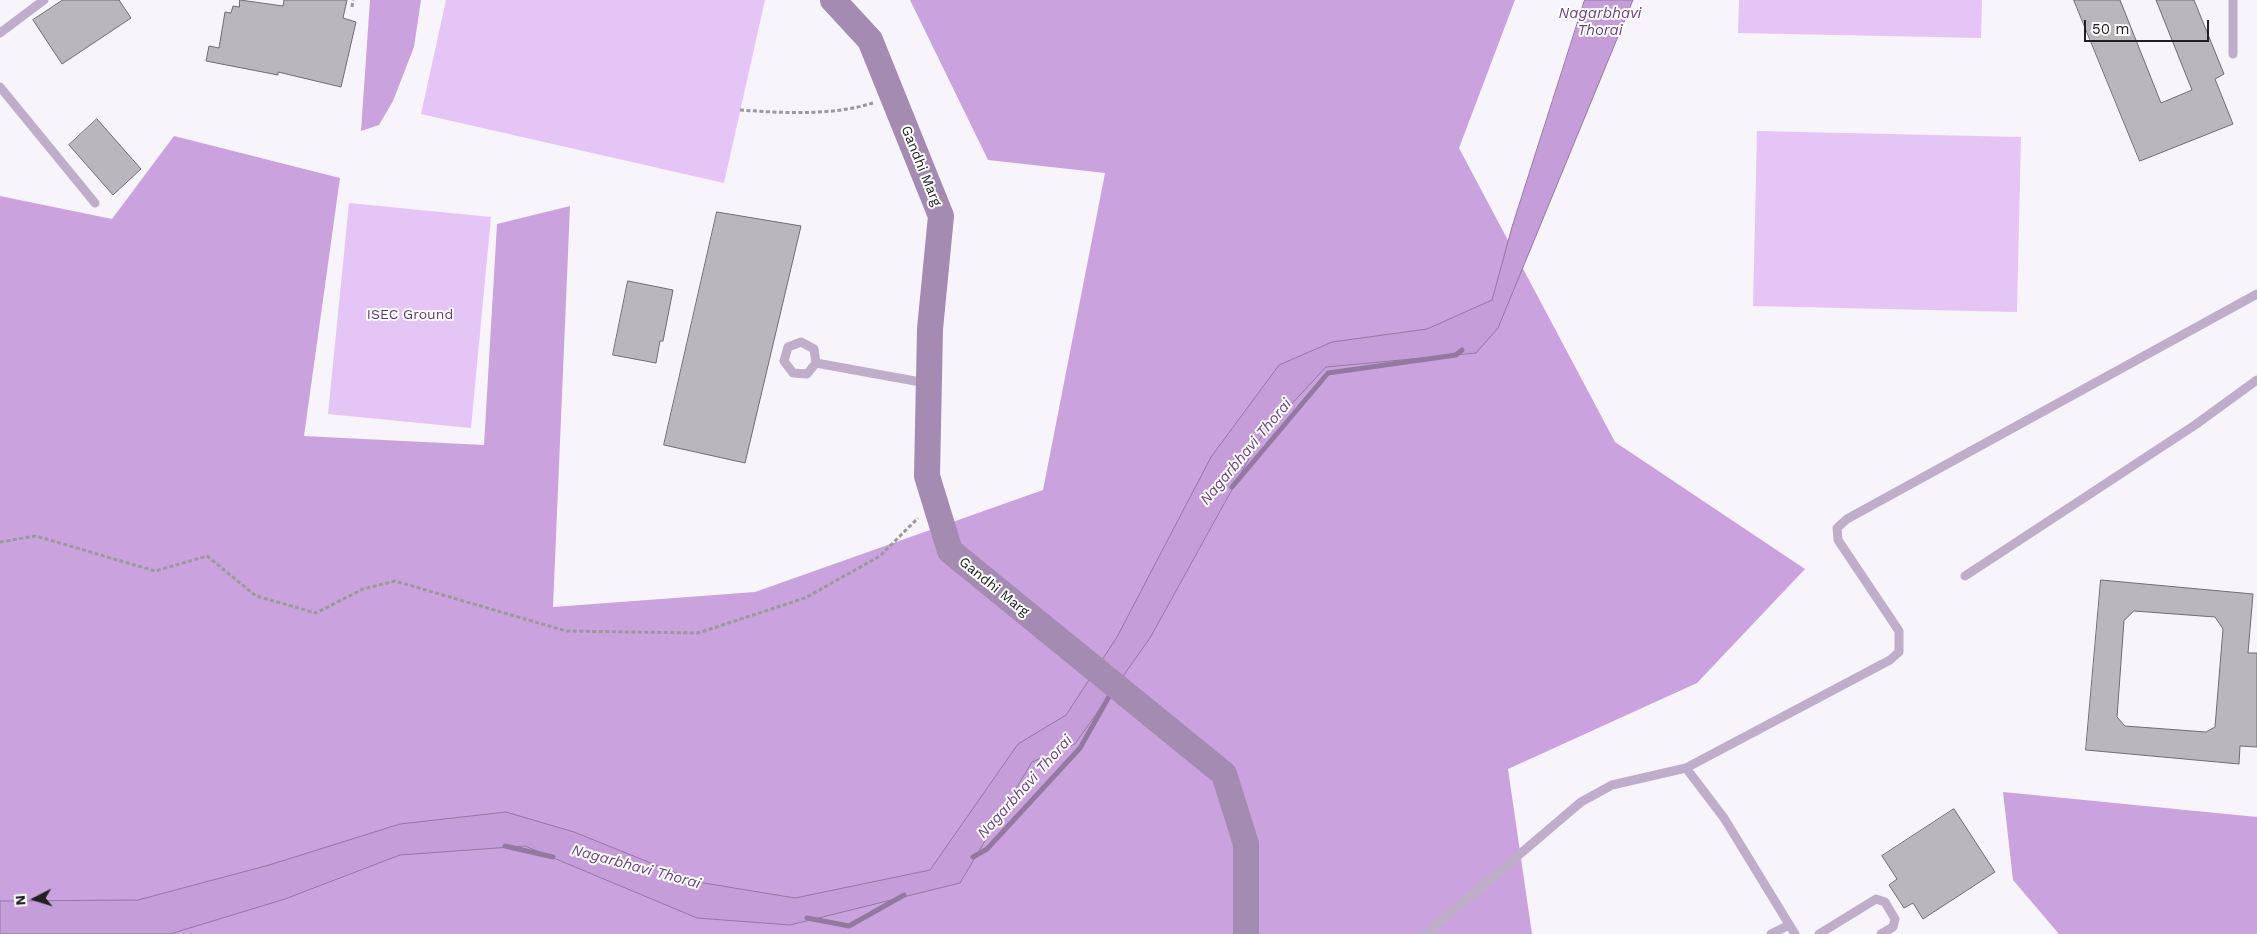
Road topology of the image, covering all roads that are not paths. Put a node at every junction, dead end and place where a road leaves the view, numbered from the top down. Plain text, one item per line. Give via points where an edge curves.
1 (44, 0) edge
2 (833, 0) edge
3 (2233, 0) edge
4 (0, 32) edge
5 (2233, 54) dead end
6 (0, 87) edge
7 (95, 203) dead end
8 (2257, 294) edge
9 (816, 363) dead end
10 (2257, 380) edge
11 (929, 384) junction
12 (1965, 576) dead end
13 (1686, 768) junction
14 (1789, 925) junction
15 (1246, 934) edge
16 (1426, 934) edge
17 (1771, 934) edge
18 (1795, 934) edge
19 (1819, 934) edge
20 (1881, 934) edge

1 - 4 lane
2 - 11 main road, Gandhi Marg via 870,40 941,216 930,329
3 - 5 lane
6 - 7 lane
8 - 13 lane via 1846,519 1837,528 1838,540 1899,631 1899,652 1890,660
9 - 11 lane
10 - 12 lane via 2187,430
11 - 15 main road, Gandhi Marg via 927,476 950,551 1224,774 1246,844
13 - 14 lane via 1724,818
13 - 16 lane via 1612,785 1581,802
14 - 17 lane
14 - 18 lane
19 - 20 lane via 1876,899 1885,902 1895,919 1893,927

